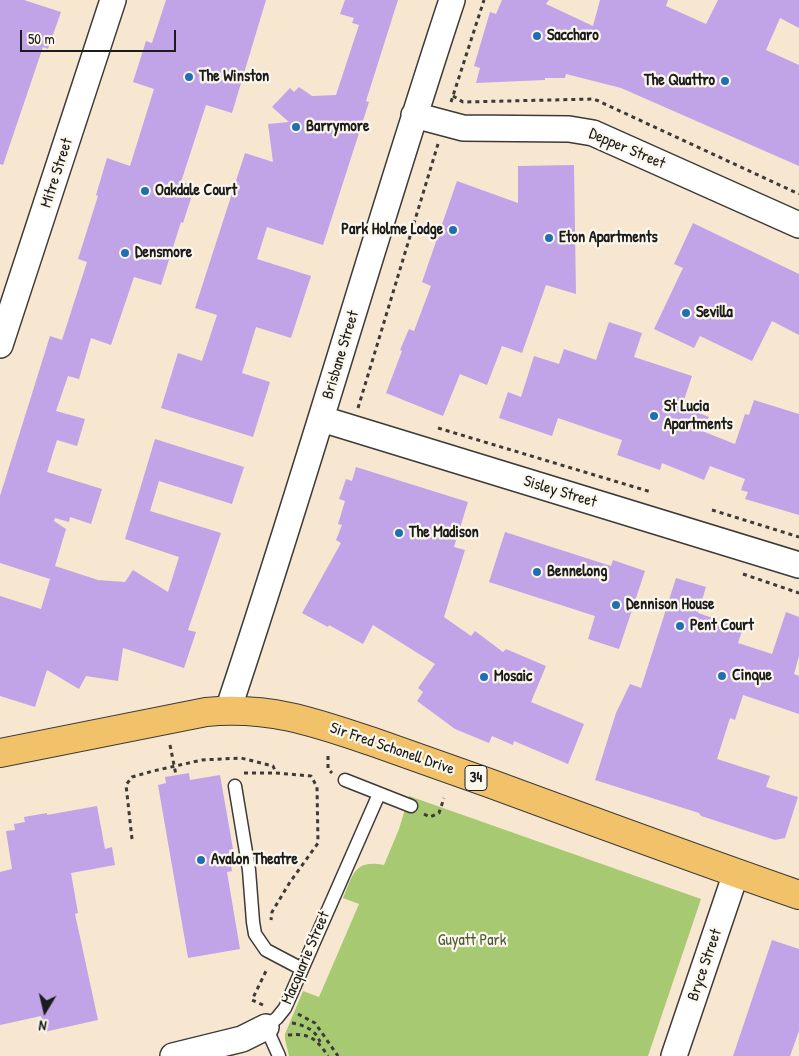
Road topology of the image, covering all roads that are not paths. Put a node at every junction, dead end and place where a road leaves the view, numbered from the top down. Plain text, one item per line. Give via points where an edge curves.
1 (114, 0) edge
2 (452, 0) edge
3 (414, 115) junction
4 (799, 225) edge
5 (0, 345) edge
6 (322, 419) junction
7 (799, 565) edge
8 (228, 710) junction
9 (0, 753) edge
10 (236, 780) road end
11 (345, 780) dead end
12 (379, 794) junction
13 (411, 806) road end
14 (736, 873) junction
15 (799, 895) edge
16 (302, 969) junction
17 (269, 1018) junction
18 (176, 1056) edge
19 (279, 1056) edge
20 (674, 1056) edge

1 - 5 street, Mitre Street
2 - 3 street, Brisbane Street
3 - 4 street, Depper Street via 463,128 569,129 593,133
3 - 6 street, Brisbane Street
6 - 7 street, Sisley Street
6 - 8 street, Brisbane Street
8 - 9 main road, Sir Fred Schonell Drive / 34
8 - 14 main road, Sir Fred Schonell Drive / 34 via 277,714 326,726
10 - 16 lane via 251,881 253,922 258,939 269,952
11 - 12 lane
12 - 13 lane
12 - 16 lane, Macquarie Street
14 - 15 main road, Sir Fred Schonell Drive / 34
14 - 20 street, Bryce Street
16 - 17 lane, Macquarie Street via 285,1008
17 - 18 street via 242,1039
17 - 19 lane

